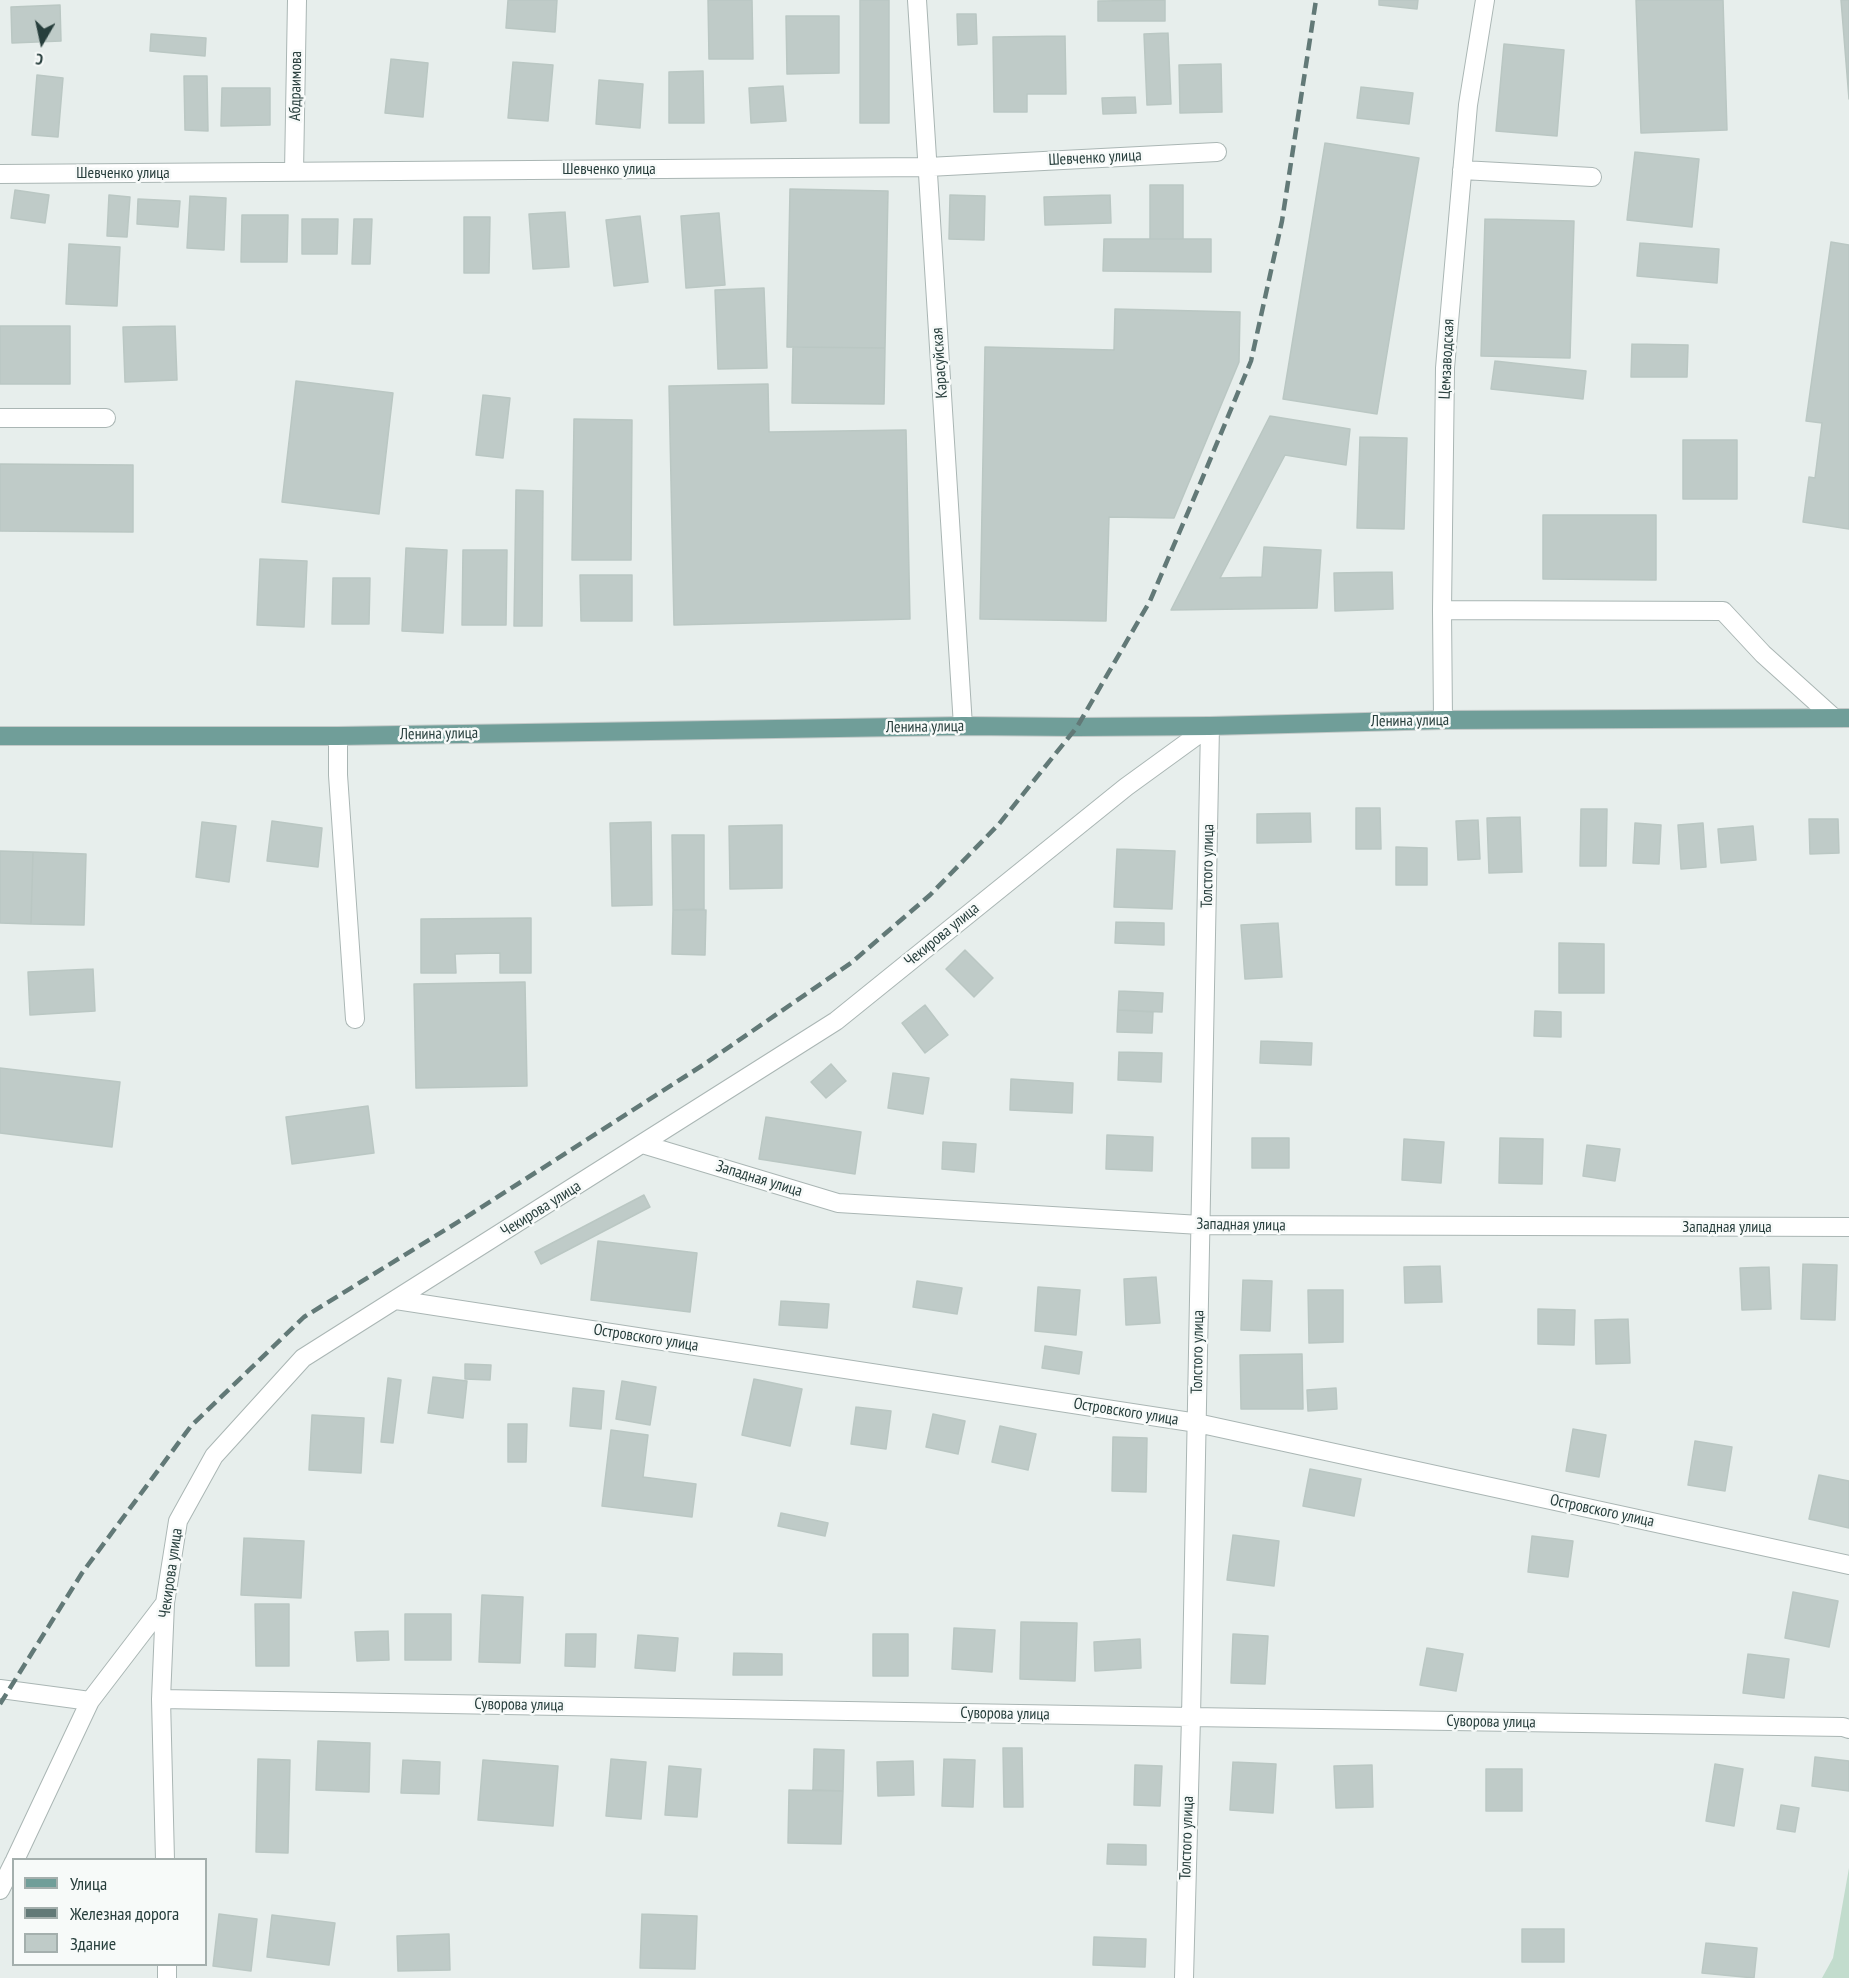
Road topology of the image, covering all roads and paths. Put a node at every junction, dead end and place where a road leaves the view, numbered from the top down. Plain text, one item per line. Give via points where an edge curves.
1 (297, 0) edge
2 (917, 0) edge
3 (1485, 0) edge
4 (1218, 152) dead end
5 (928, 167) junction
6 (1462, 170) junction
7 (294, 172) junction
8 (0, 174) edge
9 (1592, 177) dead end
10 (0, 418) edge
11 (106, 418) dead end
12 (1442, 610) junction
13 (1841, 718) edge
14 (1443, 720) junction
15 (963, 726) junction
16 (1210, 726) junction
17 (0, 736) edge
18 (338, 736) junction
19 (355, 1019) dead end
20 (642, 1144) junction
21 (1200, 1225) junction
22 (1849, 1227) edge
23 (396, 1300) junction
24 (1197, 1423) junction
25 (1849, 1565) edge
26 (165, 1603) junction
27 (0, 1689) edge
28 (161, 1699) junction
29 (90, 1701) junction
30 (1191, 1717) junction
31 (1849, 1729) edge
32 (15, 1858) edge
33 (165, 1858) edge
34 (12, 1865) edge
35 (0, 1890) edge
36 (1184, 1978) edge

1 - 7 street, Абдраимова
2 - 5 street, Карасуйская
3 - 6 street, Цемзаводская
4 - 5 street, Шевченко улица
5 - 7 street, Шевченко улица
5 - 15 street, Карасуйская
6 - 9 street
6 - 12 street, Цемзаводская via 1445,368
7 - 8 street, Шевченко улица
10 - 11 street
12 - 13 street via 1723,611 1763,654
12 - 14 street, Цемзаводская
13 - 14 main road, Ленина улица
14 - 16 main road, Ленина улица
15 - 16 main road, Ленина улица
15 - 18 main road, Ленина улица
16 - 20 street, Чекирова улица via 1126,787 836,1021
16 - 21 street, Толстого улица
17 - 18 main road, Ленина улица
18 - 19 street
20 - 21 street, Западная улица via 838,1203
20 - 23 street, Чекирова улица
21 - 22 street, Западная улица
21 - 24 street, Толстого улица
23 - 24 street, Островского улица
23 - 26 street, Чекирова улица via 303,1358 214,1456 178,1521
24 - 25 street, Островского улица
24 - 30 street, Толстого улица
26 - 28 street, Чекирова улица
26 - 29 street
27 - 29 street
28 - 30 street, Суворова улица
28 - 33 street, Чекирова улица
29 - 32 street
30 - 31 street, Суворова улица
30 - 36 street, Толстого улица
34 - 35 street

